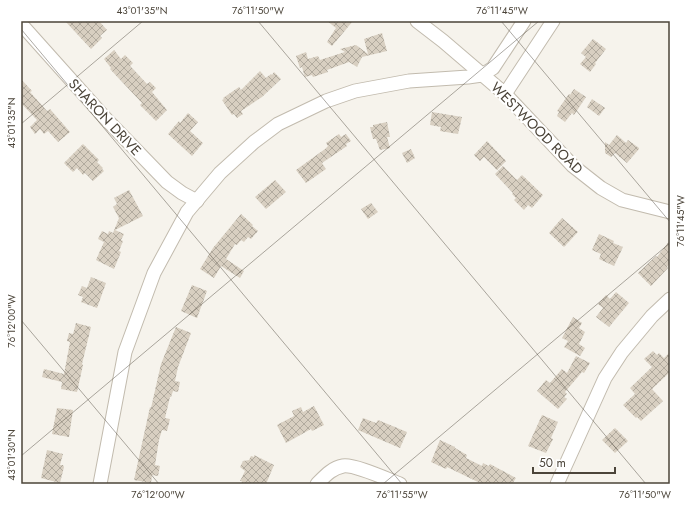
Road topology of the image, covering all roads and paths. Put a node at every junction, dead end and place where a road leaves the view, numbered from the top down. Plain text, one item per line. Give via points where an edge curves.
1 (417, 21) edge
2 (524, 21) edge
3 (553, 21) edge
4 (21, 24) edge
5 (482, 75) junction
6 (505, 94) junction
7 (197, 201) junction
8 (670, 212) edge
9 (670, 299) edge
10 (319, 482) edge
11 (100, 484) edge
12 (400, 484) edge
13 (557, 484) edge

1 - 5 street, WESTWOOD ROAD
2 - 5 street via 493,68
3 - 6 street
4 - 7 street, SHARON DRIVE via 166,182
5 - 6 street, WESTWOOD ROAD
5 - 7 street via 409,81 355,91 326,101 278,124 254,142 220,173
6 - 8 street, WESTWOOD ROAD via 573,166 601,188 622,200
7 - 11 street via 187,212 154,273 132,331 125,352
9 - 13 street via 622,352 605,378
10 - 12 street via 326,474 345,466

